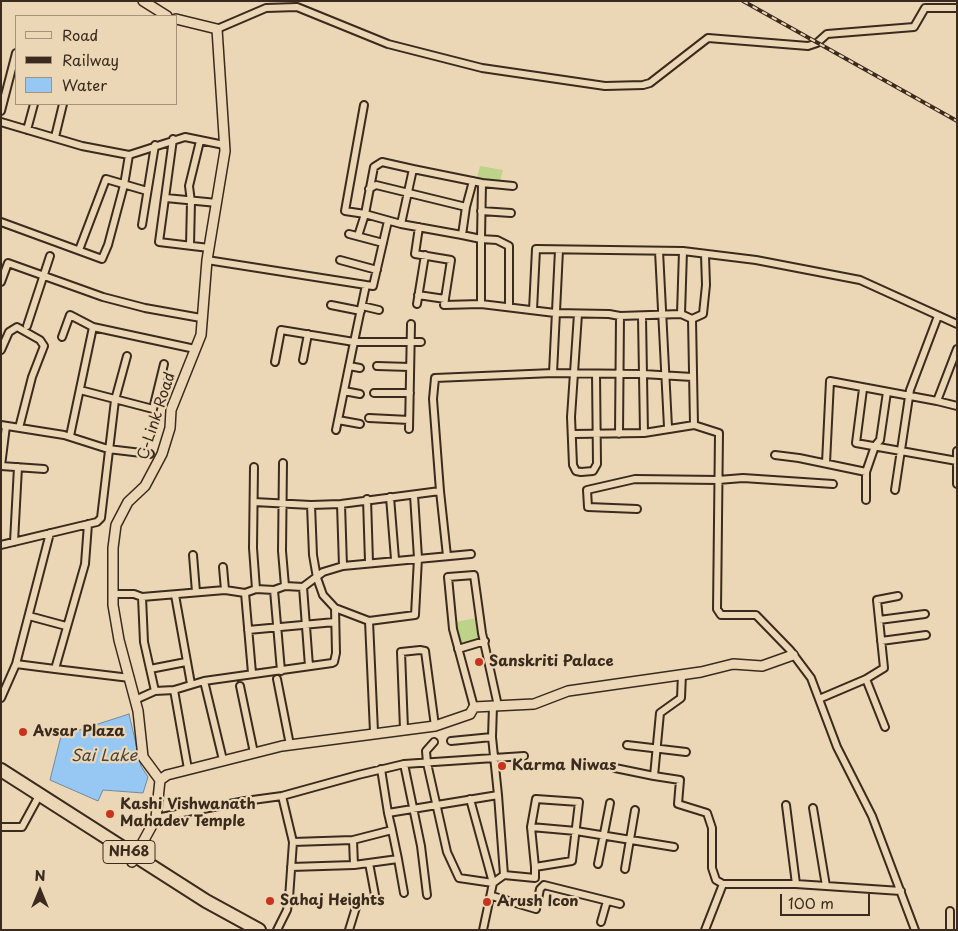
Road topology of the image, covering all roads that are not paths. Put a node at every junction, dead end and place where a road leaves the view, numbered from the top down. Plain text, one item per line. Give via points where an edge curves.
1 (143, 1) edge
2 (957, 8) edge
3 (165, 15) edge
4 (178, 19) edge
5 (218, 29) junction
6 (14, 71) edge
7 (34, 105) edge
8 (63, 105) edge
9 (364, 105) dead end
10 (1, 111) edge
11 (1, 122) edge
12 (27, 130) junction
13 (55, 137) junction
14 (173, 140) junction
15 (200, 142) junction
16 (155, 145) junction
17 (224, 145) junction
18 (129, 155) junction
19 (413, 170) junction
20 (473, 182) junction
21 (482, 183) junction
22 (124, 185) junction
23 (513, 186) dead end
24 (369, 189) junction
25 (146, 191) junction
26 (408, 193) junction
27 (166, 198) junction
28 (192, 202) junction
29 (217, 203) junction
30 (466, 207) junction
31 (482, 211) junction
32 (511, 213) dead end
33 (365, 214) junction
34 (388, 221) junction
35 (1, 222) edge
36 (401, 224) junction
37 (142, 225) dead end
38 (420, 227) junction
39 (349, 234) dead end
40 (462, 235) junction
41 (358, 236) junction
42 (481, 239) junction
43 (383, 243) junction
44 (190, 245) junction
45 (210, 248) junction
46 (79, 250) junction
47 (559, 250) junction
48 (659, 250) junction
49 (683, 251) junction
50 (425, 255) junction
51 (705, 255) junction
52 (50, 256) dead end
53 (207, 260) junction
54 (340, 260) dead end
55 (377, 270) junction
56 (44, 276) junction
57 (1, 282) edge
58 (366, 285) junction
59 (418, 295) junction
60 (444, 298) junction
61 (417, 304) dead end
62 (481, 304) junction
63 (331, 305) dead end
64 (508, 306) junction
65 (361, 309) junction
66 (379, 310) dead end
67 (533, 310) junction
68 (555, 313) junction
69 (578, 314) junction
70 (680, 314) junction
71 (620, 316) junction
72 (642, 316) junction
73 (661, 316) junction
74 (938, 316) junction
75 (201, 318) junction
76 (692, 318) junction
77 (411, 324) dead end
78 (957, 324) edge
79 (27, 326) dead end
80 (93, 327) junction
81 (308, 334) junction
82 (62, 337) dead end
83 (354, 342) junction
84 (410, 342) junction
85 (421, 342) dead end
86 (195, 349) junction
87 (957, 349) edge
88 (1, 350) edge
89 (127, 356) dead end
90 (303, 360) dead end
91 (275, 362) dead end
92 (164, 364) dead end
93 (349, 366) junction
94 (377, 366) dead end
95 (410, 367) junction
96 (360, 368) dead end
97 (553, 373) junction
98 (574, 374) junction
99 (596, 374) junction
100 (618, 374) junction
101 (643, 374) junction
102 (666, 375) junction
103 (692, 377) junction
104 (863, 389) junction
105 (80, 390) junction
106 (344, 391) junction
107 (887, 392) junction
108 (374, 393) dead end
109 (410, 393) junction
110 (360, 394) dead end
111 (910, 397) junction
112 (114, 400) junction
113 (937, 401) junction
114 (957, 406) edge
115 (370, 418) dead end
116 (338, 420) junction
117 (409, 420) junction
118 (360, 424) dead end
119 (4, 425) edge
120 (694, 425) junction
121 (19, 428) junction
122 (668, 428) junction
123 (409, 429) dead end
124 (336, 430) dead end
125 (644, 433) junction
126 (573, 434) junction
127 (596, 434) junction
128 (619, 434) junction
129 (70, 436) junction
130 (874, 446) junction
131 (108, 449) junction
132 (901, 451) junction
133 (957, 451) edge
134 (150, 454) dead end
135 (775, 455) dead end
136 (956, 461) edge
137 (284, 463) dead end
138 (826, 463) junction
139 (1, 466) edge
140 (254, 466) dead end
141 (18, 467) junction
142 (44, 469) dead end
143 (866, 472) junction
144 (718, 480) junction
145 (834, 484) dead end
146 (957, 484) edge
147 (895, 490) dead end
148 (440, 491) junction
149 (414, 495) junction
150 (390, 496) junction
151 (366, 499) junction
152 (866, 500) dead end
153 (254, 502) junction
154 (283, 503) junction
155 (341, 504) junction
156 (311, 505) junction
157 (637, 509) dead end
158 (88, 524) junction
159 (50, 533) junction
160 (14, 542) junction
161 (1, 545) edge
162 (471, 554) dead end
163 (193, 555) dead end
164 (448, 556) junction
165 (418, 558) junction
166 (395, 560) junction
167 (370, 562) junction
168 (343, 566) junction
169 (223, 567) dead end
170 (317, 578) junction
171 (285, 586) junction
172 (303, 588) junction
173 (256, 589) junction
174 (225, 590) junction
175 (274, 590) junction
176 (196, 592) junction
177 (245, 593) junction
178 (112, 594) junction
179 (175, 595) junction
180 (898, 596) dead end
181 (142, 597) junction
182 (335, 608) junction
183 (925, 614) dead end
184 (29, 616) junction
185 (879, 620) junction
186 (369, 621) junction
187 (335, 622) junction
188 (66, 626) junction
189 (306, 626) junction
190 (277, 628) junction
191 (248, 630) junction
192 (926, 635) dead end
193 (484, 641) junction
194 (881, 641) junction
195 (458, 649) junction
196 (793, 655) junction
197 (186, 662) junction
198 (16, 664) junction
199 (309, 666) junction
200 (55, 669) junction
201 (150, 669) junction
202 (281, 671) junction
203 (252, 674) junction
204 (682, 674) junction
205 (130, 678) junction
206 (277, 679) dead end
207 (866, 679) junction
208 (204, 681) junction
209 (191, 684) junction
210 (240, 686) dead end
211 (174, 690) junction
212 (155, 691) junction
213 (1, 698) edge
214 (819, 698) junction
215 (135, 700) junction
216 (495, 706) junction
217 (474, 707) junction
218 (435, 726) junction
219 (885, 727) dead end
220 (404, 729) junction
221 (374, 732) junction
222 (492, 737) junction
223 (451, 741) dead end
224 (434, 742) dead end
225 (290, 744) junction
226 (627, 744) dead end
227 (657, 748) junction
228 (686, 752) dead end
229 (254, 753) junction
230 (524, 756) dead end
231 (494, 759) junction
232 (223, 760) junction
233 (427, 762) junction
234 (404, 764) junction
235 (615, 768) dead end
236 (188, 769) junction
237 (381, 769) junction
238 (1, 770) edge
239 (654, 776) junction
240 (1, 780) edge
241 (160, 780) junction
242 (498, 795) junction
243 (282, 796) junction
244 (37, 798) junction
245 (470, 799) junction
246 (438, 803) junction
247 (610, 803) dead end
248 (786, 805) dead end
249 (414, 808) junction
250 (813, 808) dead end
251 (635, 810) dead end
252 (388, 812) junction
253 (156, 818) junction
254 (1, 826) edge
255 (531, 827) junction
256 (392, 830) junction
257 (576, 831) junction
258 (604, 836) junction
259 (353, 840) junction
260 (629, 840) junction
261 (293, 842) junction
262 (674, 847) dead end
263 (134, 859) junction
264 (398, 859) junction
265 (369, 863) junction
266 (598, 864) dead end
267 (354, 865) junction
268 (291, 867) junction
269 (534, 867) junction
270 (625, 869) dead end
271 (504, 875) junction
272 (493, 883) junction
273 (722, 884) junction
274 (796, 884) junction
275 (826, 886) junction
276 (901, 891) junction
277 (404, 893) dead end
278 (375, 895) dead end
279 (427, 895) dead end
280 (492, 896) junction
281 (607, 901) junction
282 (357, 904) dead end
283 (620, 904) dead end
284 (950, 911) dead end
285 (601, 922) dead end
286 (240, 930) edge
287 (259, 930) edge
288 (277, 930) edge
289 (349, 930) edge
290 (483, 930) edge
291 (705, 930) edge
292 (914, 930) edge
293 (950, 930) edge

1 - 3 street
2 - 5 street via 925,8 914,27 827,34 810,46 708,38 643,85 605,86 482,68 388,44 297,7 266,8
4 - 5 street
5 - 17 street, C-Link Road
6 - 10 street
7 - 12 street
8 - 13 street
9 - 33 street via 345,211
11 - 12 street
12 - 13 street
13 - 18 street
14 - 15 street via 185,137
14 - 16 street
14 - 27 street
15 - 17 street
15 - 28 street via 190,186
16 - 18 street
16 - 25 street
17 - 29 street, C-Link Road
18 - 22 street
19 - 20 street
19 - 24 street via 382,162 374,167
19 - 26 street
20 - 21 street
20 - 30 street
21 - 23 street
21 - 31 street
22 - 25 street
22 - 46 street via 106,179
22 - 46 street via 102,258
24 - 26 street via 376,185
24 - 33 street
25 - 37 street
26 - 30 street
26 - 36 street
27 - 28 street
27 - 44 street via 159,242
28 - 29 street
28 - 44 street
29 - 45 street, C-Link Road
30 - 40 street
31 - 32 street
31 - 42 street
33 - 34 street
33 - 41 street
34 - 36 street
34 - 43 street
35 - 46 street
36 - 38 street
38 - 40 street
38 - 50 street via 415,254
39 - 41 street
40 - 42 street
41 - 43 street
42 - 62 street
42 - 64 street via 496,240 508,246
43 - 55 street
44 - 45 street
45 - 53 street, C-Link Road
47 - 48 street
47 - 67 street via 536,249
47 - 68 street
48 - 49 street
48 - 73 street
49 - 51 street
49 - 70 street
50 - 59 street
50 - 60 street via 451,260
51 - 74 street via 756,260 860,280
51 - 76 street via 703,314
52 - 56 street
53 - 58 street
53 - 75 street, C-Link Road
54 - 55 street
55 - 58 street via 373,286
56 - 57 street via 8,263
56 - 75 street via 103,297
56 - 79 street
58 - 65 street
59 - 60 street
59 - 61 street
60 - 62 street via 444,304
62 - 64 street
63 - 65 street
64 - 67 street
65 - 66 street
65 - 83 street
67 - 68 street
68 - 69 street
68 - 97 street
69 - 71 street
69 - 98 street
70 - 73 street
70 - 76 street
71 - 72 street
71 - 100 street
72 - 73 street
72 - 101 street
73 - 102 street
74 - 78 street
74 - 111 street via 920,358
75 - 86 street, C-Link Road via 201,335
76 - 103 street
77 - 84 street
80 - 82 street via 70,315
80 - 86 street
80 - 105 street
81 - 83 street
81 - 90 street
81 - 91 street via 282,330
83 - 84 street
83 - 93 street
84 - 85 street
84 - 95 street
86 - 178 street, C-Link Road via 172,410 162,454 145,486 128,502 116,525
87 - 113 street
88 - 121 street via 9,332 17,327 40,340 44,346
89 - 112 street
92 - 112 street via 153,409
93 - 96 street
93 - 106 street
94 - 95 street
95 - 109 street
97 - 98 street
97 - 148 street via 435,378 433,399
98 - 99 street
98 - 126 street
99 - 100 street
99 - 127 street
100 - 101 street
100 - 128 street
101 - 102 street
101 - 125 street
102 - 103 street
102 - 122 street
103 - 120 street
104 - 107 street
104 - 130 street via 856,443
104 - 138 street via 830,381
105 - 112 street
105 - 129 street
106 - 110 street
106 - 116 street
107 - 111 street
107 - 130 street via 880,440
108 - 109 street
109 - 117 street
111 - 113 street
111 - 132 street
112 - 131 street
113 - 114 street
115 - 117 street
116 - 118 street
116 - 124 street
117 - 123 street
119 - 121 street
119 - 139 street
120 - 122 street
120 - 144 street via 719,433
121 - 129 street
122 - 125 street
125 - 128 street
126 - 127 street
126 - 127 street via 573,465 576,471 581,472 595,469
127 - 128 street
129 - 131 street
130 - 132 street
130 - 143 street
131 - 134 street
131 - 158 street via 101,518
132 - 136 street
132 - 147 street
133 - 136 street
135 - 138 street
136 - 146 street
137 - 154 street
138 - 143 street
139 - 141 street
140 - 153 street
141 - 142 street
141 - 160 street
143 - 152 street
144 - 145 street via 763,478
144 - 157 street via 635,479 587,490 588,507
144 - 196 street via 717,609 721,615 756,615
148 - 149 street
148 - 164 street
149 - 150 street
149 - 165 street
150 - 151 street
150 - 166 street
151 - 155 street
151 - 167 street
153 - 154 street
153 - 173 street
154 - 156 street
154 - 171 street
155 - 156 street
155 - 168 street
156 - 170 street
158 - 159 street
158 - 188 street via 85,564
159 - 160 street
159 - 184 street
160 - 161 street
162 - 164 street
163 - 176 street
164 - 165 street
165 - 166 street
165 - 186 street via 416,615
166 - 167 street
167 - 168 street
168 - 170 street via 323,572
169 - 174 street
170 - 172 street
170 - 182 street via 323,595
171 - 172 street
171 - 175 street
172 - 189 street
173 - 175 street
173 - 177 street
174 - 176 street
174 - 177 street
175 - 190 street
176 - 179 street
177 - 191 street
178 - 181 street
178 - 205 street, C-Link Road via 119,640
179 - 181 street
179 - 197 street
180 - 185 street via 877,600
181 - 201 street via 144,642
182 - 186 street
182 - 187 street
183 - 185 street
184 - 188 street
184 - 198 street
185 - 194 street
186 - 221 street
187 - 189 street
187 - 199 street via 334,662
188 - 200 street
189 - 190 street
189 - 199 street
190 - 191 street
190 - 202 street
191 - 203 street
192 - 194 street
193 - 195 street
193 - 195 street via 474,575 448,577
193 - 216 street
194 - 207 street via 884,668
195 - 217 street
196 - 204 street via 762,666 733,664
196 - 214 street via 811,678
197 - 201 street
197 - 209 street
198 - 200 street
198 - 213 street
199 - 202 street
200 - 205 street
201 - 212 street
202 - 203 street
203 - 208 street
204 - 216 street via 568,691 534,704
204 - 227 street via 681,698 660,713
205 - 215 street, C-Link Road
206 - 225 street
207 - 214 street
207 - 219 street
208 - 209 street
208 - 232 street
209 - 211 street
210 - 229 street
211 - 212 street
211 - 236 street
212 - 215 street
214 - 276 street via 837,747 872,816
215 - 241 street, C-Link Road via 143,757
216 - 217 street
216 - 222 street
217 - 218 street via 470,714
218 - 220 street
218 - 220 street via 425,651 420,650 401,652
220 - 221 street
221 - 225 street
222 - 223 street
222 - 231 street
224 - 233 street via 426,751
225 - 229 street
226 - 227 street
227 - 228 street
227 - 239 street
229 - 232 street
230 - 231 street
231 - 233 street
231 - 242 street
232 - 236 street
233 - 234 street
233 - 246 street
234 - 237 street
234 - 249 street
235 - 239 street
236 - 241 street
237 - 243 street
237 - 252 street
238 - 244 highway, NH68
239 - 273 street via 680,780 678,804 707,813 712,828 712,868 716,880
240 - 244 highway, NH68
241 - 253 street
242 - 245 street
242 - 271 street
243 - 253 street
243 - 261 street
244 - 254 street via 22,827
244 - 263 highway, NH68
245 - 246 street
245 - 272 street
246 - 249 street
246 - 272 street via 444,841 459,878
247 - 258 street
248 - 274 street
249 - 252 street
249 - 279 street
250 - 275 street
251 - 260 street
252 - 256 street
253 - 263 street
255 - 257 street
255 - 257 street via 536,799 579,802
255 - 269 street
256 - 259 street
256 - 264 street
257 - 258 street
257 - 269 street via 572,861
258 - 260 street
258 - 266 street
259 - 261 street
259 - 267 street
260 - 262 street
260 - 270 street
261 - 268 street
263 - 286 highway, NH68
263 - 287 highway, NH68
264 - 265 street
264 - 277 street
265 - 267 street
265 - 278 street
267 - 268 street
268 - 288 street via 287,910
269 - 271 street via 535,878
271 - 272 street
272 - 280 street
273 - 274 street
273 - 291 street
274 - 275 street
275 - 276 street
276 - 292 street
280 - 281 street via 536,909 540,889 544,885
280 - 290 street
281 - 283 street
281 - 285 street
282 - 289 street
284 - 293 street

